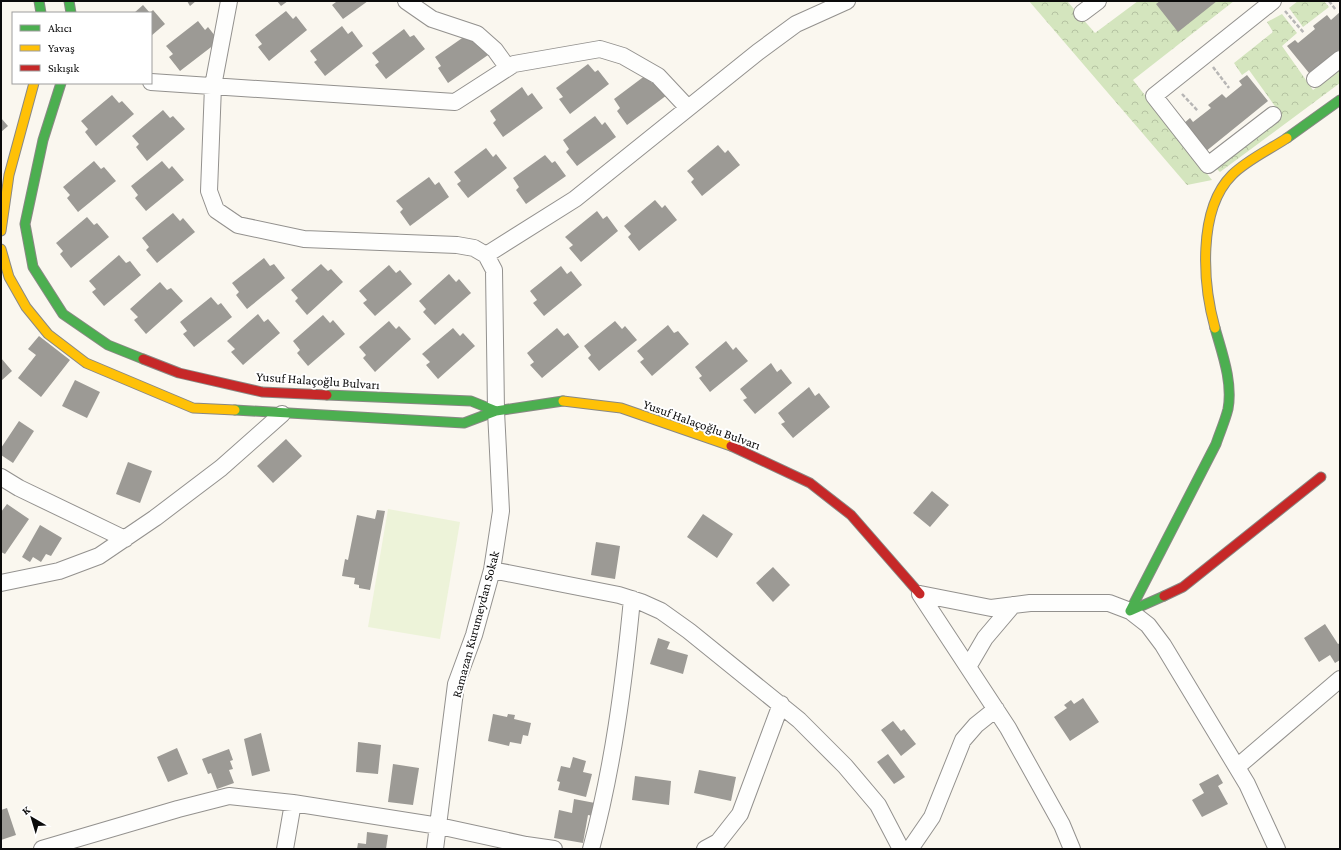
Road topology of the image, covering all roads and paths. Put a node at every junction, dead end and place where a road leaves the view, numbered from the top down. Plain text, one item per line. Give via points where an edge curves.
1 (39, 1) edge
2 (69, 1) edge
3 (229, 1) edge
4 (406, 1) edge
5 (847, 1) edge
6 (1098, 1) edge
7 (1329, 1) edge
8 (1277, 4) edge
9 (1336, 10) dead end
10 (42, 12) edge
11 (71, 12) edge
12 (1082, 13) dead end
13 (1304, 33) dead end
14 (1204, 56) junction
15 (1340, 59) edge
16 (508, 68) junction
17 (1315, 79) dead end
18 (1172, 81) junction
19 (152, 82) edge
20 (34, 84) edge
21 (61, 84) edge
22 (213, 86) junction
23 (1229, 88) dead end
24 (1340, 100) edge
25 (688, 108) junction
26 (1198, 111) dead end
27 (1273, 115) dead end
28 (6, 166) edge
29 (1, 231) edge
30 (1, 249) edge
31 (486, 255) junction
32 (496, 411) junction
33 (282, 414) junction
34 (1, 477) edge
35 (1322, 477) dead end
36 (125, 539) junction
37 (492, 570) junction
38 (1, 583) edge
39 (920, 594) junction
40 (632, 599) junction
41 (1012, 605) junction
42 (1130, 611) junction
43 (968, 667) junction
44 (1340, 679) edge
45 (781, 704) junction
46 (996, 709) junction
47 (1237, 768) junction
48 (293, 803) junction
49 (439, 826) junction
50 (42, 849) edge
51 (285, 849) edge
52 (435, 849) edge
53 (554, 849) edge
54 (591, 849) edge
55 (705, 849) edge
56 (901, 849) edge
57 (910, 849) edge
58 (1072, 849) edge
59 (1277, 849) edge

1 - 10 street
2 - 11 street
3 - 22 street
4 - 16 street via 432,19 477,34 495,50
5 - 25 street via 796,24
6 - 12 street
7 - 9 path
8 - 13 path
8 - 14 street
14 - 18 street
14 - 23 path
15 - 17 street
16 - 22 street via 455,102
16 - 25 street via 514,64 600,50 623,56 658,76
18 - 26 path
18 - 27 street via 1154,96 1208,165
19 - 22 street
20 - 28 street
21 - 32 street, Yusuf Halaçoğlu Bulvarı via 43,140 25,224 33,267 63,314 108,346 179,373 255,390 471,401
22 - 31 street via 209,191 216,210 238,225 304,239 457,245 474,248
24 - 42 street via 1230,176 1214,204 1207,246 1207,291 1225,361 1229,398 1225,419 1216,444
25 - 31 street via 575,199
28 - 29 street
30 - 33 street, Yusuf Halaçoğlu Bulvarı via 9,277 26,307 48,334 86,363 193,408
31 - 32 street, Ramazan Kurumeydan Sokak via 494,270
32 - 33 street, Yusuf Halaçoğlu Bulvarı via 464,423
32 - 37 street, Ramazan Kurumeydan Sokak via 501,511
32 - 39 street, Yusuf Halaçoğlu Bulvarı via 559,401 621,408 736,448 810,483 851,515
33 - 36 street via 221,468
34 - 36 street
35 - 42 street via 1183,587
36 - 38 street via 99,556 59,571
37 - 40 street
37 - 49 street, Ramazan Kurumeydan Sokak via 474,635 456,684
39 - 41 street via 991,608
39 - 43 street
40 - 45 street via 661,611
40 - 54 street via 625,672 602,807
41 - 42 street via 1109,603
41 - 43 street via 985,638
42 - 47 street via 1148,625 1163,645
43 - 46 street
44 - 47 street
45 - 55 street via 740,814 718,842
45 - 56 street via 845,766 878,805
46 - 57 street via 963,740 932,817
46 - 58 street via 1062,825
47 - 59 street
48 - 49 street
48 - 50 street via 229,796 178,808
48 - 51 street
49 - 52 street, Ramazan Kurumeydan Sokak
49 - 53 street

